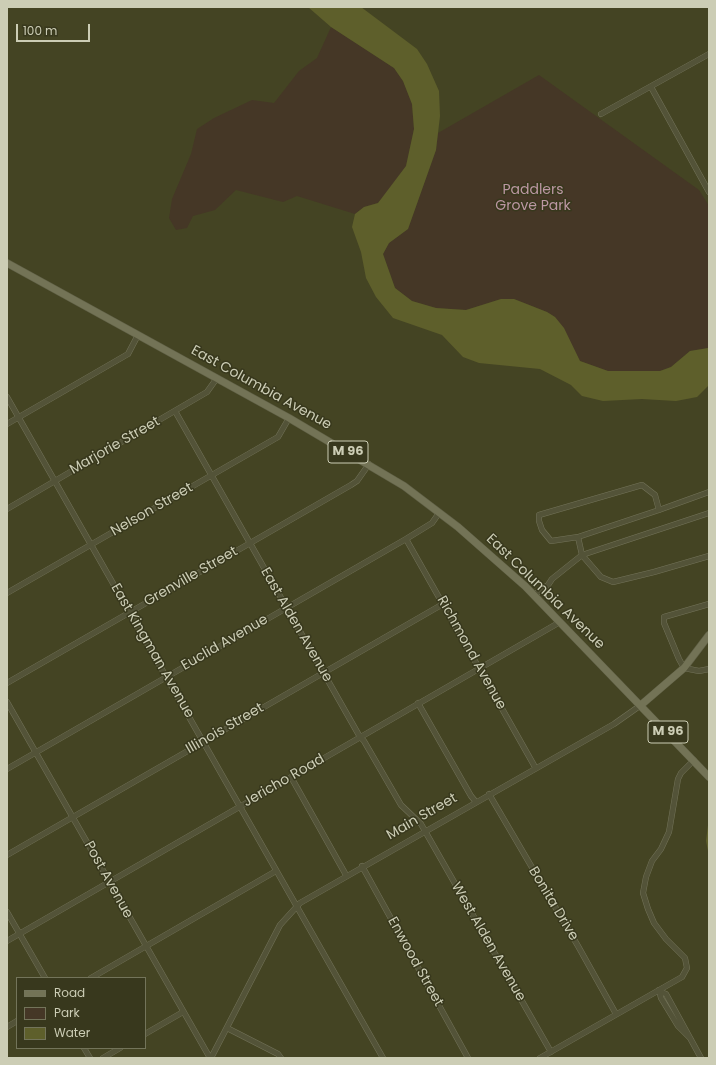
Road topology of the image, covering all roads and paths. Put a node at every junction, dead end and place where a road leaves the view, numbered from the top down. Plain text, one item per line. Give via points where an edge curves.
1 (709, 54) edge
2 (651, 87) junction
3 (601, 114) dead end
4 (709, 192) edge
5 (7, 263) edge
6 (138, 334) junction
7 (217, 378) junction
8 (7, 397) edge
9 (175, 411) junction
10 (19, 417) junction
11 (290, 418) junction
12 (7, 424) edge
13 (368, 464) junction
14 (212, 475) junction
15 (54, 481) junction
16 (709, 492) edge
17 (7, 508) edge
18 (659, 510) junction
19 (439, 513) junction
20 (709, 513) edge
21 (578, 537) junction
22 (406, 539) junction
23 (250, 543) junction
24 (91, 545) junction
25 (582, 555) junction
26 (709, 556) edge
27 (7, 593) edge
28 (532, 593) junction
29 (443, 604) junction
30 (709, 604) edge
31 (287, 608) junction
32 (130, 613) junction
33 (560, 622) junction
34 (709, 635) edge
35 (479, 668) junction
36 (684, 668) junction
37 (709, 669) edge
38 (323, 672) junction
39 (166, 677) junction
40 (7, 683) edge
41 (7, 702) edge
42 (418, 703) junction
43 (641, 705) junction
44 (360, 737) junction
45 (203, 742) junction
46 (36, 752) junction
47 (694, 760) junction
48 (536, 767) junction
49 (7, 769) edge
50 (708, 776) edge
51 (291, 777) junction
52 (489, 794) junction
53 (476, 802) junction
54 (239, 806) junction
55 (72, 816) junction
56 (425, 831) junction
57 (7, 855) edge
58 (362, 866) junction
59 (276, 871) junction
60 (346, 875) junction
61 (109, 882) junction
62 (296, 906) junction
63 (7, 912) edge
64 (19, 934) junction
65 (7, 941) edge
66 (145, 946) junction
67 (43, 977) edge
68 (93, 977) edge
69 (661, 990) junction
70 (183, 1012) junction
71 (616, 1014) junction
72 (16, 1022) edge
73 (7, 1027) edge
74 (227, 1028) junction
75 (146, 1033) edge
76 (85, 1049) edge
77 (118, 1049) edge
78 (551, 1052) junction
79 (90, 1058) edge
80 (103, 1058) edge
81 (211, 1058) edge
82 (281, 1058) edge
83 (383, 1058) edge
84 (468, 1058) edge
85 (540, 1058) edge
86 (701, 1058) edge

1 - 2 street
2 - 3 street
2 - 4 street
5 - 6 main road, East Columbia Avenue / M 96
6 - 7 main road, East Columbia Avenue / M 96
6 - 10 street via 128,354
7 - 9 street, Marjorie Street via 207,392
7 - 11 main road, East Columbia Avenue / M 96
8 - 10 street, East Kingman Avenue
9 - 14 street, East Alden Avenue
9 - 15 street, Marjorie Street
10 - 12 street
10 - 15 street, East Kingman Avenue
11 - 13 main road, East Columbia Avenue / M 96
11 - 14 street, Nelson Street via 278,437
13 - 19 main road, East Columbia Avenue / M 96 via 404,486
13 - 23 street, Grenville Street via 357,481
14 - 23 street, East Alden Avenue
14 - 24 street, Nelson Street
15 - 17 street, Marjorie Street
15 - 24 street, East Kingman Avenue
16 - 18 street
18 - 21 street
18 - 21 street via 655,495 642,485 539,515 542,530 551,541
19 - 22 street, Euclid Avenue via 432,523
19 - 28 main road, East Columbia Avenue / M 96 via 488,552
20 - 25 street
21 - 25 street
22 - 29 street, Richmond Avenue
22 - 31 street, Euclid Avenue
23 - 31 street, East Alden Avenue
23 - 32 street, Grenville Street
24 - 27 street, Nelson Street
24 - 32 street, East Kingman Avenue
25 - 26 street via 601,577 613,582
25 - 28 street via 548,585
28 - 33 main road, East Columbia Avenue / M 96
29 - 35 street, Richmond Avenue
29 - 38 street, Illinois Street
30 - 36 street via 664,617 678,659
31 - 38 street, East Alden Avenue
31 - 39 street, Euclid Avenue
32 - 39 street, East Kingman Avenue
32 - 40 street, Grenville Street
33 - 35 street, Jericho Road
33 - 43 main road, East Columbia Avenue / M 96
34 - 36 main road, Main Street
35 - 42 street, Jericho Road
35 - 48 street, Richmond Avenue
36 - 37 street via 699,671
36 - 43 main road, Main Street
38 - 44 street, East Alden Avenue
38 - 45 street, Illinois Street
39 - 45 street, East Kingman Avenue
39 - 46 street, Euclid Avenue
41 - 46 street, Post Avenue
42 - 44 street, Jericho Road
42 - 53 street
43 - 47 main road, East Columbia Avenue / M 96
43 - 48 street, Main Street via 614,724
44 - 51 street, Jericho Road
44 - 56 street, East Alden Avenue via 401,805
45 - 54 street, East Kingman Avenue
45 - 55 street, Illinois Street
46 - 49 street, Euclid Avenue
46 - 55 street, Post Avenue
47 - 50 main road, East Columbia Avenue / M 96
47 - 69 street via 681,772 678,779 669,832 652,860 643,892 654,923 687,963 682,977
48 - 52 street, Main Street
51 - 54 street, Jericho Road
51 - 60 street
52 - 53 street, Main Street
52 - 71 street, Bonita Drive
53 - 56 street, Main Street
54 - 59 street, East Kingman Avenue
54 - 61 street, Jericho Road
55 - 57 street, Illinois Street
55 - 61 street, Post Avenue
56 - 58 street, Main Street
56 - 78 street, West Alden Avenue
58 - 60 street, Main Street
58 - 84 street, Enwood Street
59 - 62 street, East Kingman Avenue
59 - 66 street
60 - 62 street, Main Street
61 - 64 street, Jericho Road
61 - 66 street, Post Avenue
62 - 74 street, Main Street via 280,925
62 - 83 street, East Kingman Avenue
63 - 64 street
64 - 65 street, Jericho Road
64 - 67 street
66 - 68 street
66 - 70 street, Post Avenue
69 - 71 street
69 - 86 street via 666,994
70 - 75 street
70 - 81 street, Post Avenue
71 - 78 street
72 - 73 street
74 - 81 street, Main Street
74 - 82 street via 278,1054
76 - 79 street
77 - 80 street
78 - 85 street

